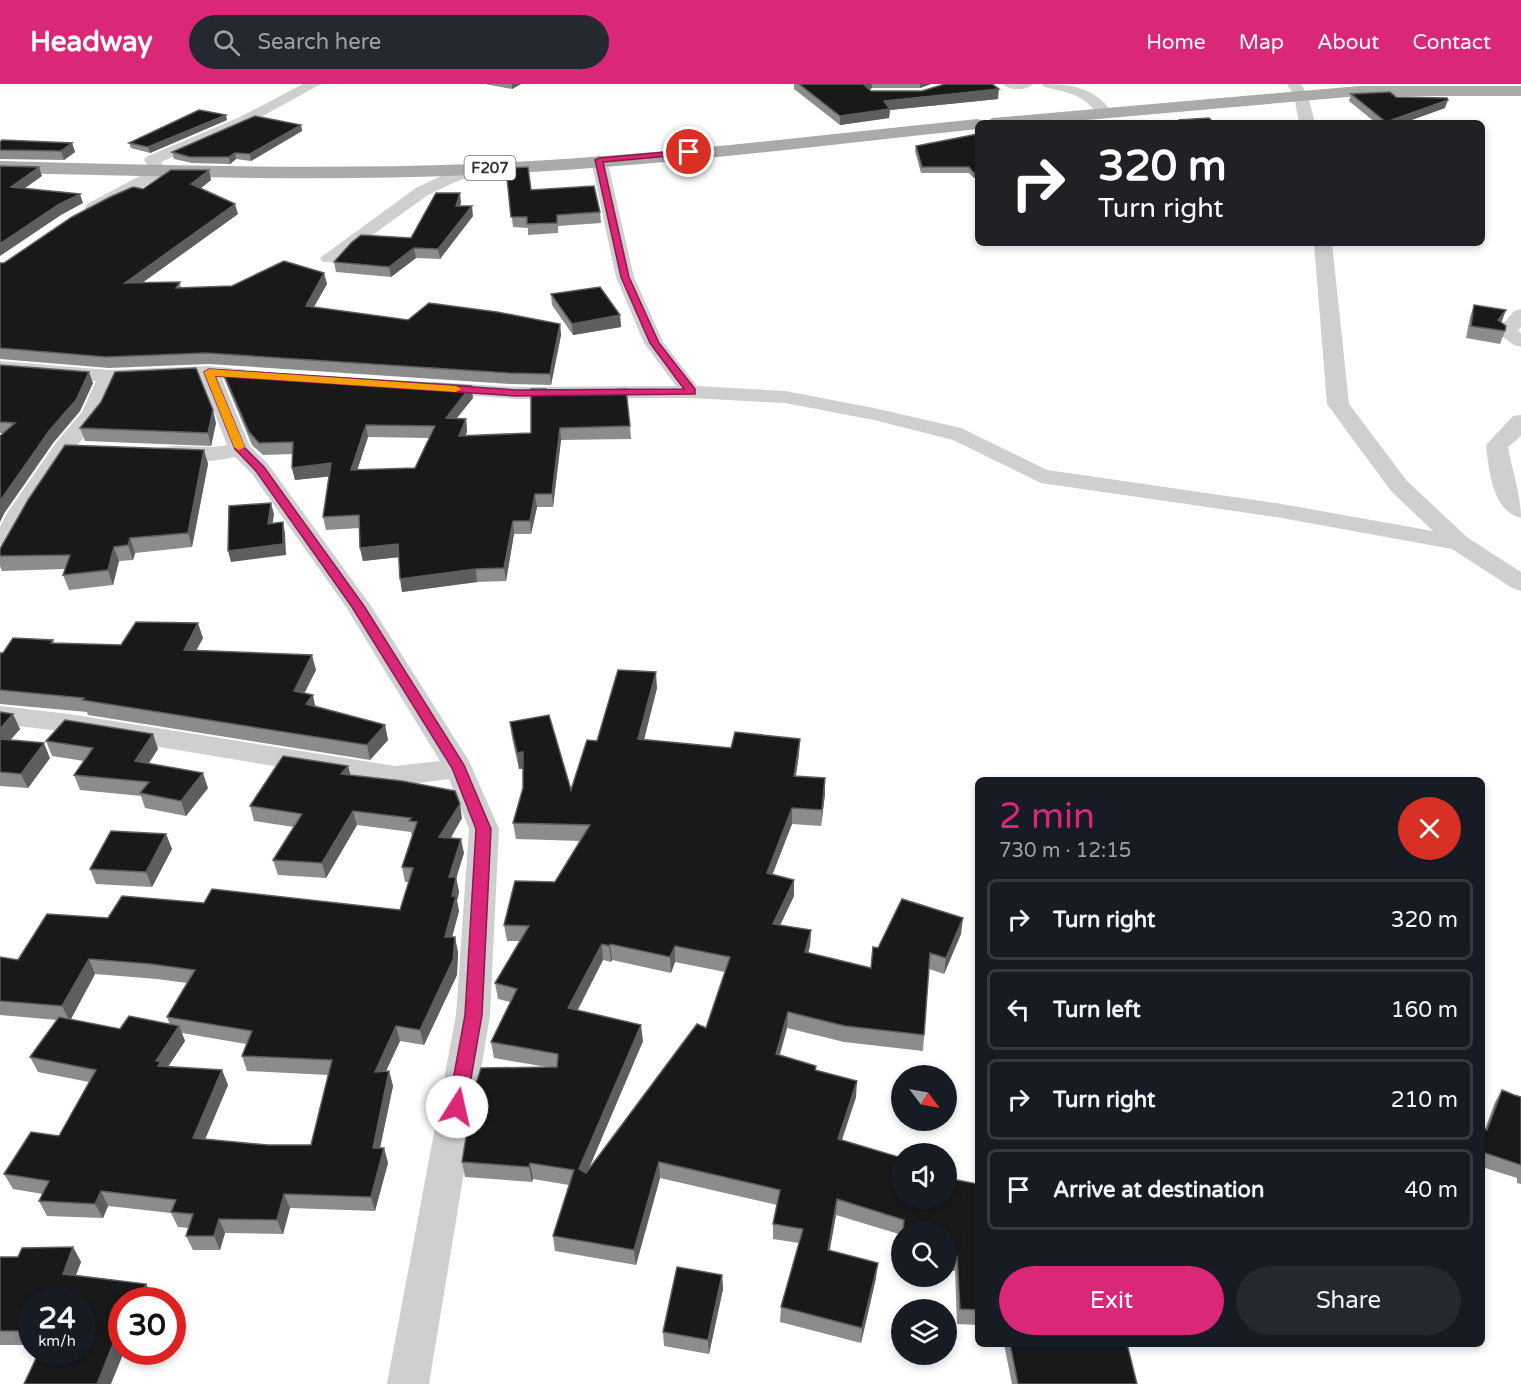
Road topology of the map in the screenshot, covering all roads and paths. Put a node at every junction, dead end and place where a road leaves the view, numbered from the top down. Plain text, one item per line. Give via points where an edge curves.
1 (314, 84) edge
2 (1010, 84) edge
3 (1026, 84) edge
4 (1050, 84) edge
5 (1298, 90) edge
6 (1521, 91) edge
7 (1106, 112) junction
8 (1024, 120) edge
9 (1306, 120) edge
10 (975, 124) edge
11 (599, 160) junction
12 (480, 168) junction
13 (4, 169) edge
14 (160, 171) junction
15 (78, 216) edge
16 (1323, 246) edge
17 (329, 258) dead end
18 (1521, 315) edge
19 (1521, 341) edge
20 (0, 366) edge
21 (209, 372) junction
22 (109, 376) junction
23 (280, 377) edge
24 (410, 386) edge
25 (691, 392) junction
26 (1521, 421) edge
27 (63, 448) junction
28 (240, 449) junction
29 (87, 450) edge
30 (145, 452) edge
31 (1521, 511) edge
32 (1459, 543) junction
33 (0, 551) edge
34 (1521, 583) edge
35 (0, 715) edge
36 (459, 768) junction
37 (408, 1384) edge

1 - 14 street via 245,120 152,160
2 - 3 street
4 - 7 street via 1085,93
5 - 6 main road
5 - 7 main road
5 - 9 street
7 - 8 main road
10 - 11 main road, F207
11 - 12 main road, F207
11 - 25 street via 625,277 654,343
12 - 14 main road, F207 via 284,174
12 - 17 street via 437,183 405,202
13 - 14 main road, F207
14 - 15 street
16 - 32 street via 1338,404 1399,486
18 - 19 street via 1506,332
20 - 22 street
21 - 22 street
21 - 23 street
21 - 28 street
22 - 27 street via 92,414
24 - 25 street via 516,393
25 - 32 street via 785,397 939,429 961,435 1041,476 1276,510
26 - 31 street via 1497,445 1502,479 1514,506
27 - 29 street
27 - 33 street via 19,513
28 - 30 street via 214,455
28 - 36 street via 260,469 358,606
32 - 34 street
35 - 36 street via 395,776
36 - 37 street via 484,829 473,1015

